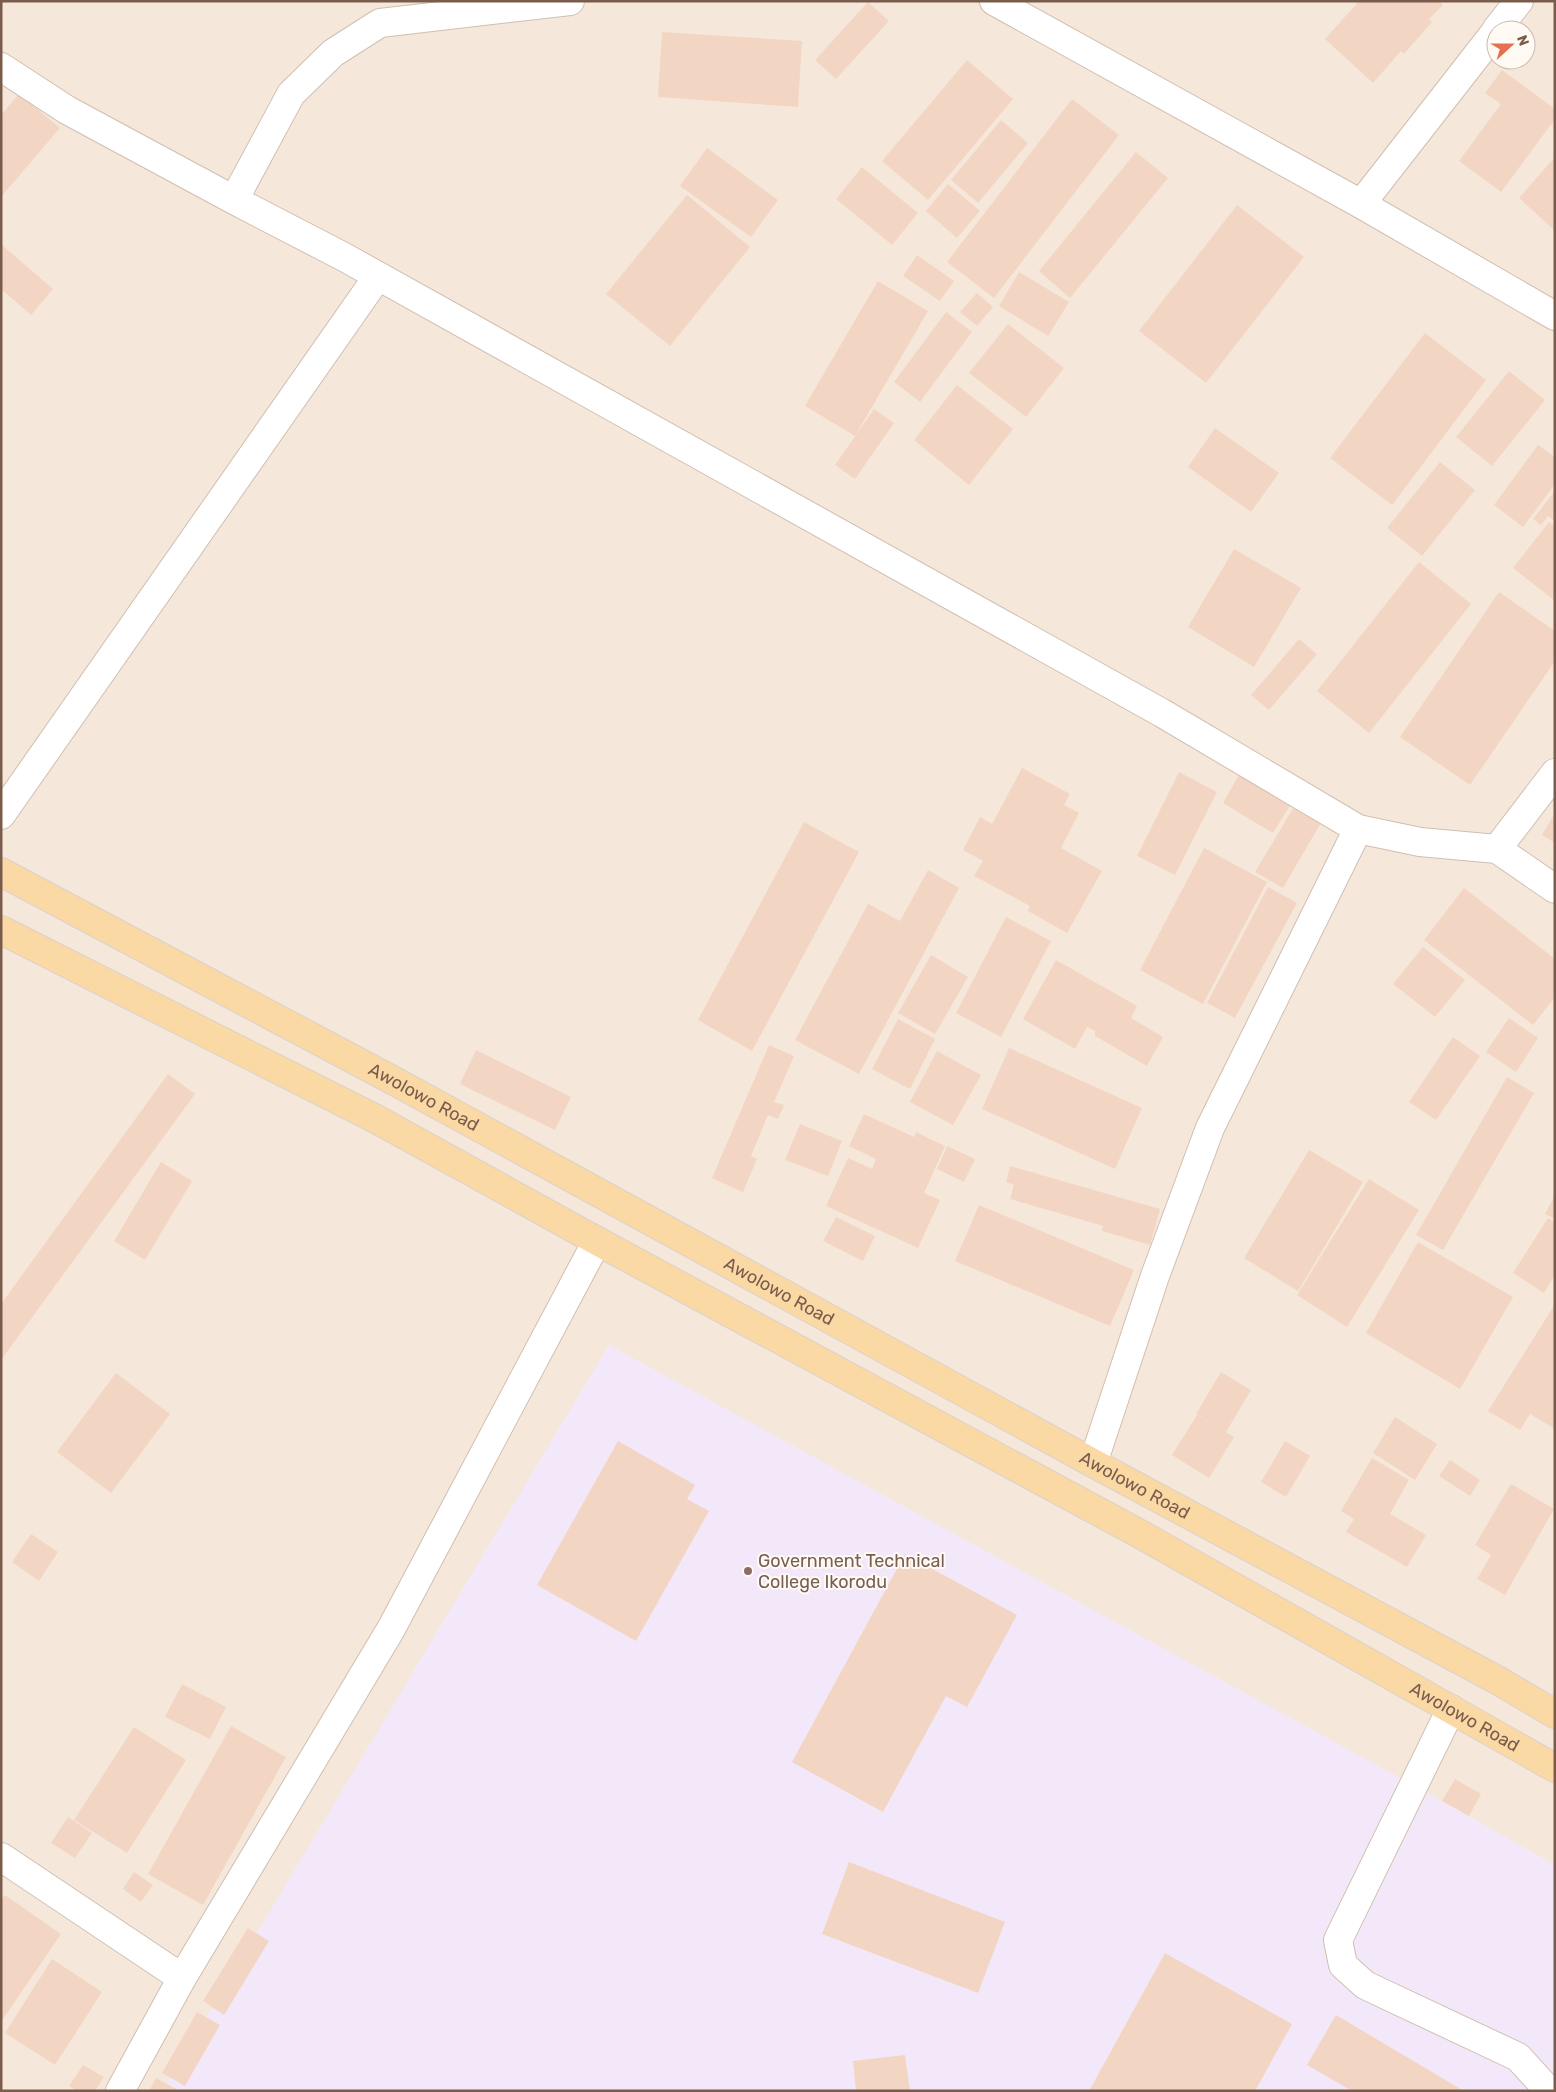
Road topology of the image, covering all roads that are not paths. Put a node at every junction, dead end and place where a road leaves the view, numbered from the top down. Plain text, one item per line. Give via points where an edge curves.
1 (570, 1) edge
2 (994, 1) edge
3 (1519, 1) edge
4 (1504, 20) edge
5 (1486, 43) edge
6 (1, 67) edge
7 (234, 200) junction
8 (1361, 204) junction
9 (378, 276) junction
10 (1555, 316) edge
11 (1555, 772) edge
12 (1, 815) edge
13 (1358, 829) junction
14 (1497, 849) junction
15 (1, 872) edge
16 (1555, 889) edge
17 (1, 930) edge
18 (597, 1241) junction
19 (1093, 1463) junction
20 (1451, 1709) junction
21 (1555, 1714) edge
22 (1555, 1768) edge
23 (1, 1857) edge
24 (182, 1978) junction
25 (120, 2091) edge
26 (1549, 2091) edge

1 - 7 street via 380,23 333,53 291,94
2 - 8 street
3 - 4 street
5 - 8 street
6 - 7 street via 67,110
7 - 9 street
8 - 10 street
9 - 12 street
9 - 13 street via 1162,713
11 - 14 street
13 - 14 street via 1420,842
13 - 19 street via 1210,1128 1155,1276
14 - 16 street
15 - 19 main road, Awolowo Road via 398,1083
17 - 18 main road, Awolowo Road via 376,1119
18 - 20 main road, Awolowo Road via 1124,1525
18 - 24 street via 392,1629
19 - 21 main road, Awolowo Road
20 - 22 main road, Awolowo Road
20 - 26 street via 1338,1940 1343,1965 1365,1985 1518,2057
23 - 24 street
24 - 25 street

